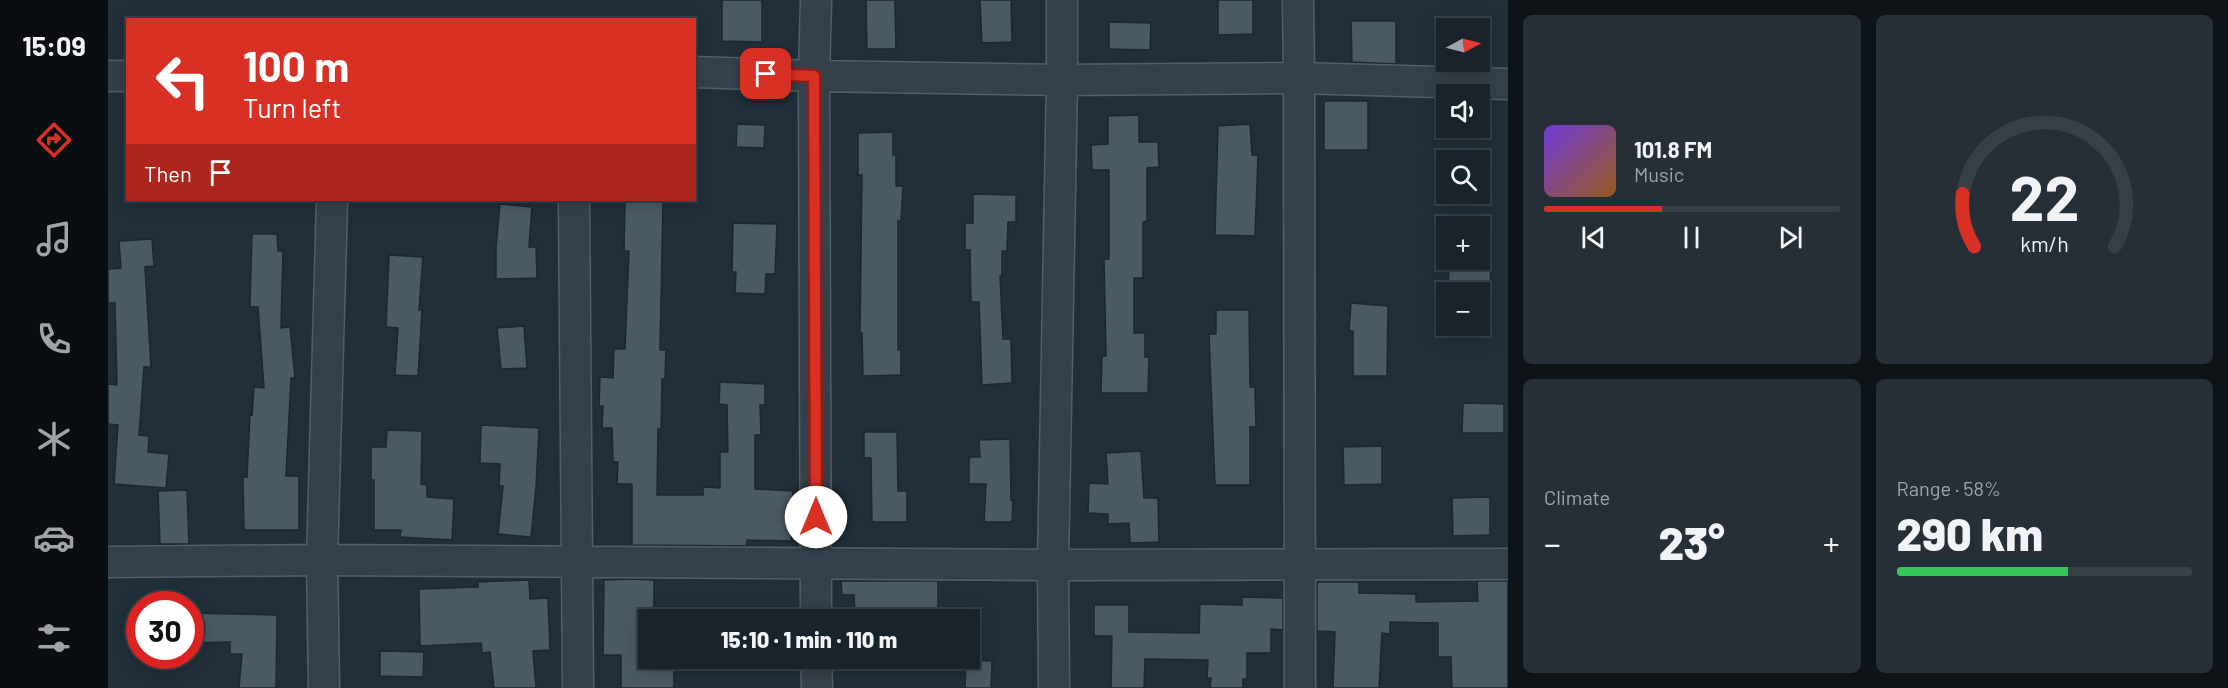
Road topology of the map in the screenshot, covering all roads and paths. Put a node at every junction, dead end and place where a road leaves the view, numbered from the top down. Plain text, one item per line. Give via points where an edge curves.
1 (816, 0) edge
2 (1062, 0) edge
3 (1298, 0) edge
4 (696, 72) edge
5 (108, 76) edge
6 (126, 76) edge
7 (814, 76) junction
8 (1299, 78) junction
9 (1062, 80) junction
10 (1508, 84) edge
11 (332, 201) edge
12 (574, 201) edge
13 (322, 560) junction
14 (108, 562) edge
15 (578, 562) junction
16 (816, 563) junction
17 (1301, 564) junction
18 (1508, 564) edge
19 (1053, 565) junction
20 (816, 609) edge
21 (816, 669) edge
22 (324, 688) edge
23 (578, 688) edge
24 (817, 688) edge
25 (1054, 688) edge
26 (1300, 688) edge

1 - 7 street
2 - 9 street
3 - 8 street
4 - 7 street
5 - 6 street
7 - 9 street
7 - 16 street
8 - 9 street
8 - 10 street
8 - 17 street
9 - 19 street
11 - 13 street
12 - 15 street
13 - 14 street
13 - 15 street
13 - 22 street
15 - 16 street
15 - 23 street
16 - 19 street
16 - 20 street
17 - 18 street
17 - 19 street
17 - 26 street
19 - 25 street
21 - 24 street

